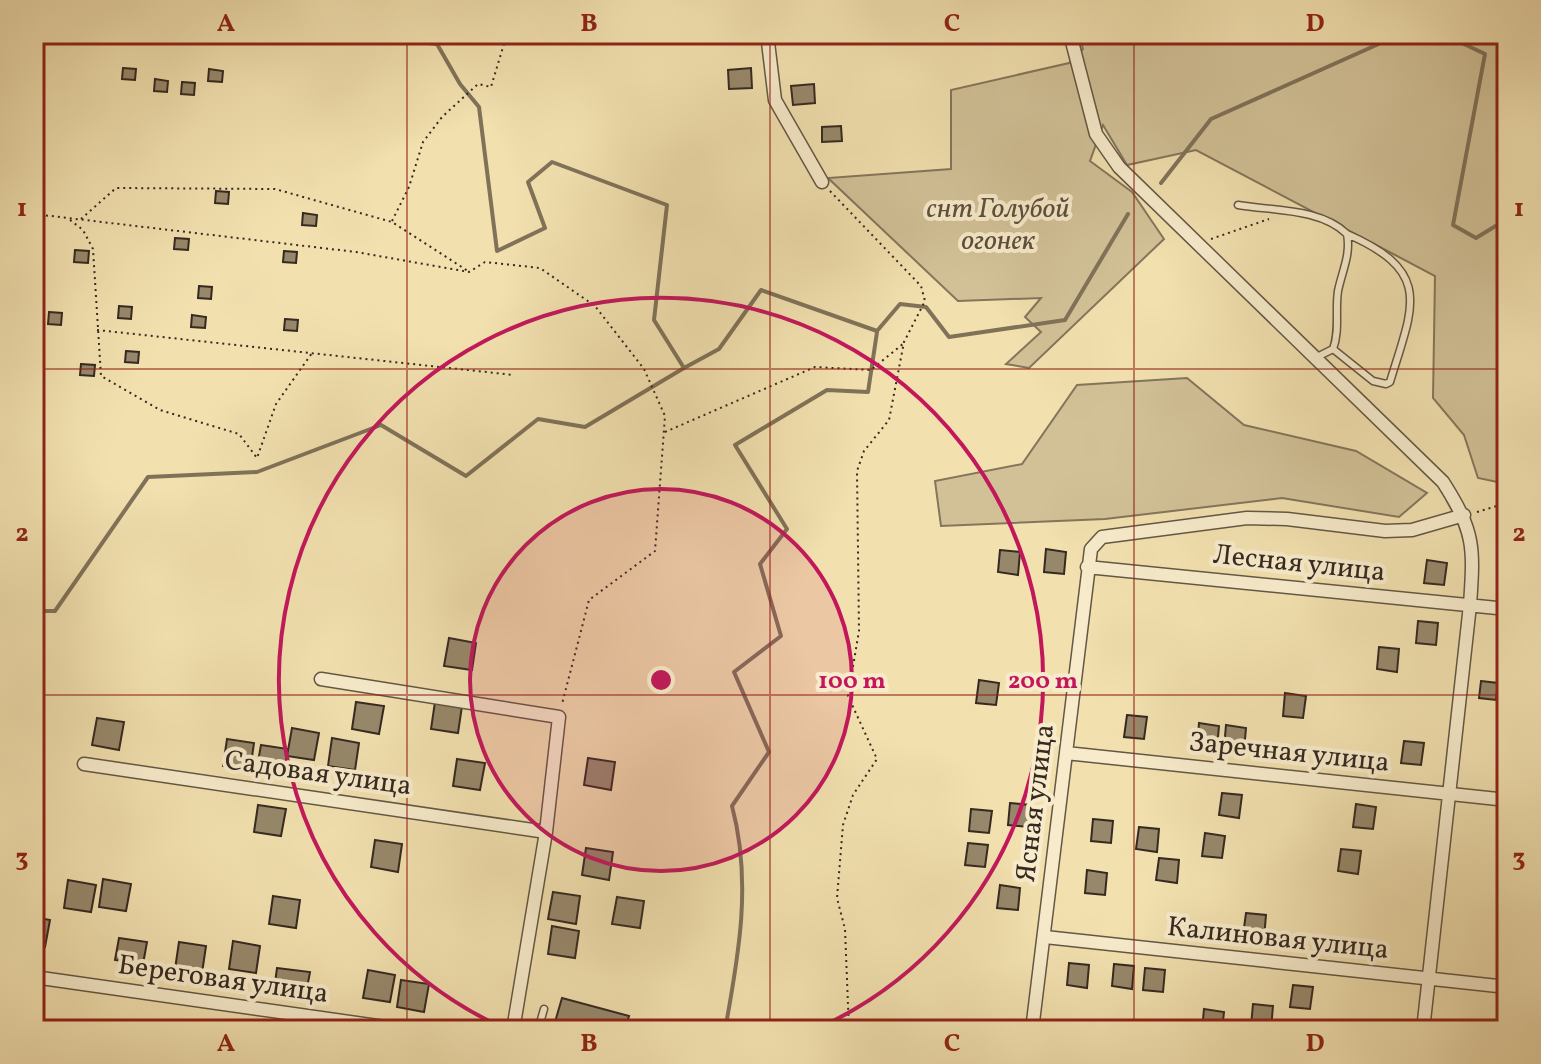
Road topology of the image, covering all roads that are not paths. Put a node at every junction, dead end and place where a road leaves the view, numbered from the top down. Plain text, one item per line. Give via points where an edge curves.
1 (767, 34) edge
2 (1070, 34) edge
3 (822, 182) road end
4 (1238, 205) dead end
5 (1347, 234) junction
6 (1333, 349) junction
7 (1315, 358) junction
8 (1464, 515) junction
9 (1087, 567) junction
10 (1470, 605) junction
11 (1507, 609) edge
12 (321, 679) dead end
13 (1066, 753) junction
14 (84, 764) dead end
15 (1450, 794) junction
16 (1507, 800) edge
17 (546, 832) junction
18 (1045, 937) junction
19 (34, 977) edge
20 (1428, 979) junction
21 (1507, 987) edge
22 (544, 1009) dead end
23 (406, 1030) edge
24 (513, 1030) edge
25 (538, 1030) edge
26 (1032, 1030) edge
27 (1423, 1030) edge

1 - 3 street via 775,100
2 - 7 street via 1104,149
4 - 5 lane via 1327,221
5 - 6 lane
5 - 6 lane via 1397,263 1410,291 1410,316 1386,384 1373,381
6 - 7 lane
7 - 8 street via 1443,482
8 - 9 street, Ясная улица via 1412,530 1247,518 1102,537 1091,549
8 - 10 street via 1473,559
9 - 10 street, Лесная улица
9 - 13 street, Ясная улица
10 - 11 street, Лесная улица
10 - 15 street
12 - 17 street via 559,717
13 - 15 street, Заречная улица
13 - 18 street, Ясная улица
14 - 17 street, Садовая улица
15 - 16 street, Заречная улица
15 - 20 street
17 - 24 street
18 - 20 street, Калиновая улица
18 - 26 street, Ясная улица
19 - 23 street, Береговая улица
20 - 21 street, Калиновая улица
20 - 27 street
22 - 25 lane

